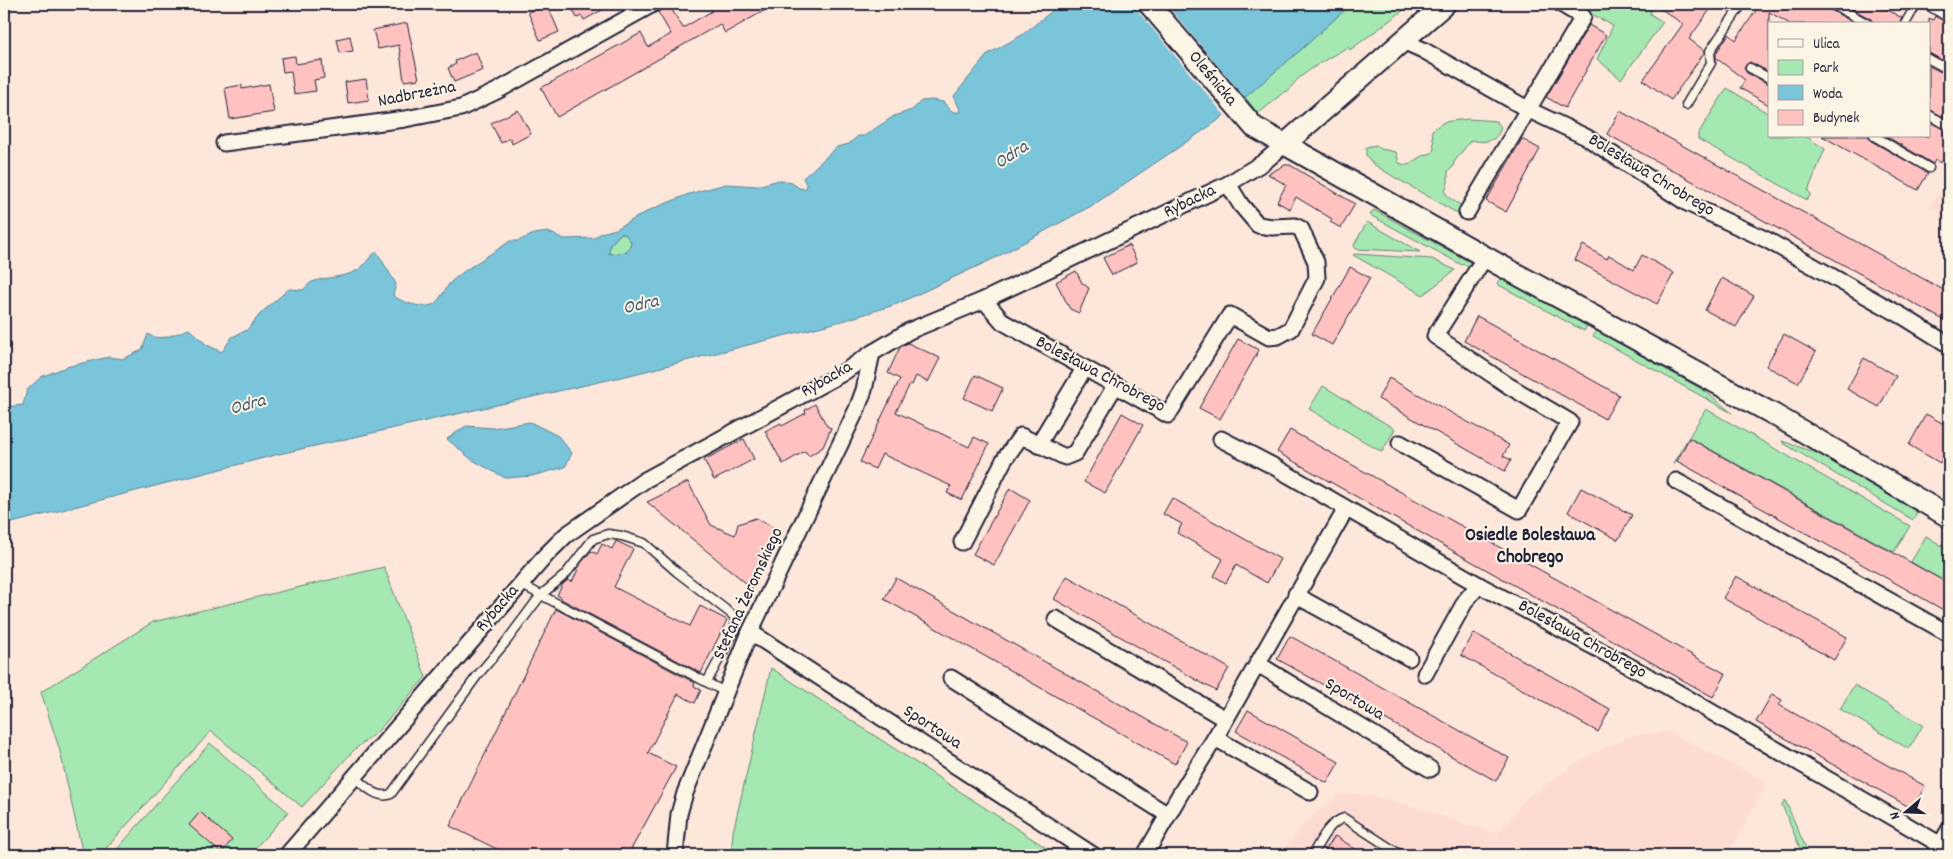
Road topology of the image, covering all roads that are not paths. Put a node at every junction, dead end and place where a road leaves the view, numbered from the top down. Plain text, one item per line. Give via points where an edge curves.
1 (653, 4) edge
2 (1149, 4) edge
3 (1445, 4) edge
4 (1561, 4) edge
5 (1742, 4) edge
6 (1832, 4) edge
7 (1914, 4) edge
8 (1926, 4) edge
9 (1949, 18) edge
10 (1864, 22) edge
11 (1906, 22) edge
12 (1402, 41) junction
13 (1930, 60) edge
14 (1750, 68) dead end
15 (1949, 70) edge
16 (1768, 77) edge
17 (1686, 105) dead end
18 (1529, 110) junction
19 (1930, 116) edge
20 (1949, 126) edge
21 (1877, 138) edge
22 (224, 144) dead end
23 (1284, 145) junction
24 (1929, 168) dead end
25 (1228, 184) junction
26 (1467, 212) dead end
27 (1315, 224) dead end
28 (1298, 227) junction
29 (1485, 257) junction
30 (984, 300) junction
31 (1949, 345) edge
32 (872, 352) junction
33 (1084, 368) junction
34 (1115, 386) junction
35 (1222, 439) dead end
36 (1400, 443) dead end
37 (1038, 445) junction
38 (1676, 481) dead end
39 (1346, 509) junction
40 (1949, 517) edge
41 (962, 542) dead end
42 (520, 584) junction
43 (1479, 585) junction
44 (1296, 594) junction
45 (542, 595) junction
46 (1056, 619) dead end
47 (750, 632) junction
48 (1949, 634) edge
49 (1409, 658) dead end
50 (1258, 664) junction
51 (1425, 674) dead end
52 (951, 678) dead end
53 (707, 682) junction
54 (725, 692) junction
55 (1225, 720) junction
56 (1215, 738) junction
57 (1430, 769) dead end
58 (354, 777) junction
59 (1310, 792) dead end
60 (1168, 815) junction
61 (1949, 830) edge
62 (1938, 850) edge
63 (287, 855) edge
64 (675, 855) edge
65 (1094, 855) edge
66 (1145, 855) edge
67 (1312, 855) edge
68 (1401, 855) edge

1 - 22 street, Nadbrzeżna via 461,108
2 - 23 main road, Oleśnicka via 1254,127
3 - 12 main road, Rybacka
4 - 18 street via 1583,17
5 - 17 lane via 1710,52 1711,63
6 - 10 lane
7 - 11 lane
8 - 9 lane
12 - 18 street, Bolesława Chrobrego
12 - 23 main road, Rybacka
13 - 15 lane
14 - 16 lane
18 - 26 street
18 - 31 street, Bolesława Chrobrego via 1586,137 1610,157 1687,203 1768,240
19 - 20 lane
21 - 24 lane
23 - 25 street, Rybacka via 1264,162
23 - 29 main road
25 - 28 street via 1258,225
25 - 30 street, Rybacka
27 - 28 street
28 - 34 street, Bolesława Chrobrego via 1316,262 1318,274 1291,329 1269,338 1230,315 1168,415
29 - 36 street via 1435,336 1570,422 1519,510
29 - 40 main road via 1764,409
30 - 32 street, Rybacka via 909,331
30 - 33 street, Bolesława Chrobrego via 1003,322
32 - 42 street, Rybacka via 841,374 675,462 620,496 566,535
32 - 47 street, Stefana Żeromskiego via 857,408
33 - 34 street, Bolesława Chrobrego
33 - 37 street
34 - 37 street via 1075,452 1065,457
35 - 39 street, Bolesława Chrobrego
37 - 41 street via 1021,436 1004,460
38 - 48 street
39 - 43 street, Bolesława Chrobrego
39 - 44 street
42 - 45 lane
42 - 58 street, Rybacka
43 - 51 street via 1466,600
43 - 62 street, Bolesława Chrobrego via 1670,688
44 - 49 street
44 - 50 street
45 - 53 lane
45 - 53 lane via 565,575 593,539 608,534 644,544 734,616 736,628
45 - 58 lane via 476,676 391,794 373,792
46 - 55 street
47 - 54 street, Stefana Żeromskiego
47 - 65 street, Sportowa
50 - 55 street
50 - 57 street, Sportowa
52 - 60 street
53 - 54 lane
54 - 64 street, Stefana Żeromskiego via 685,794 679,814
55 - 56 street
56 - 59 street
56 - 60 street
58 - 63 street, Rybacka
60 - 66 street
61 - 62 street, Bolesława Chrobrego
67 - 68 lane via 1329,829 1337,820 1344,818

